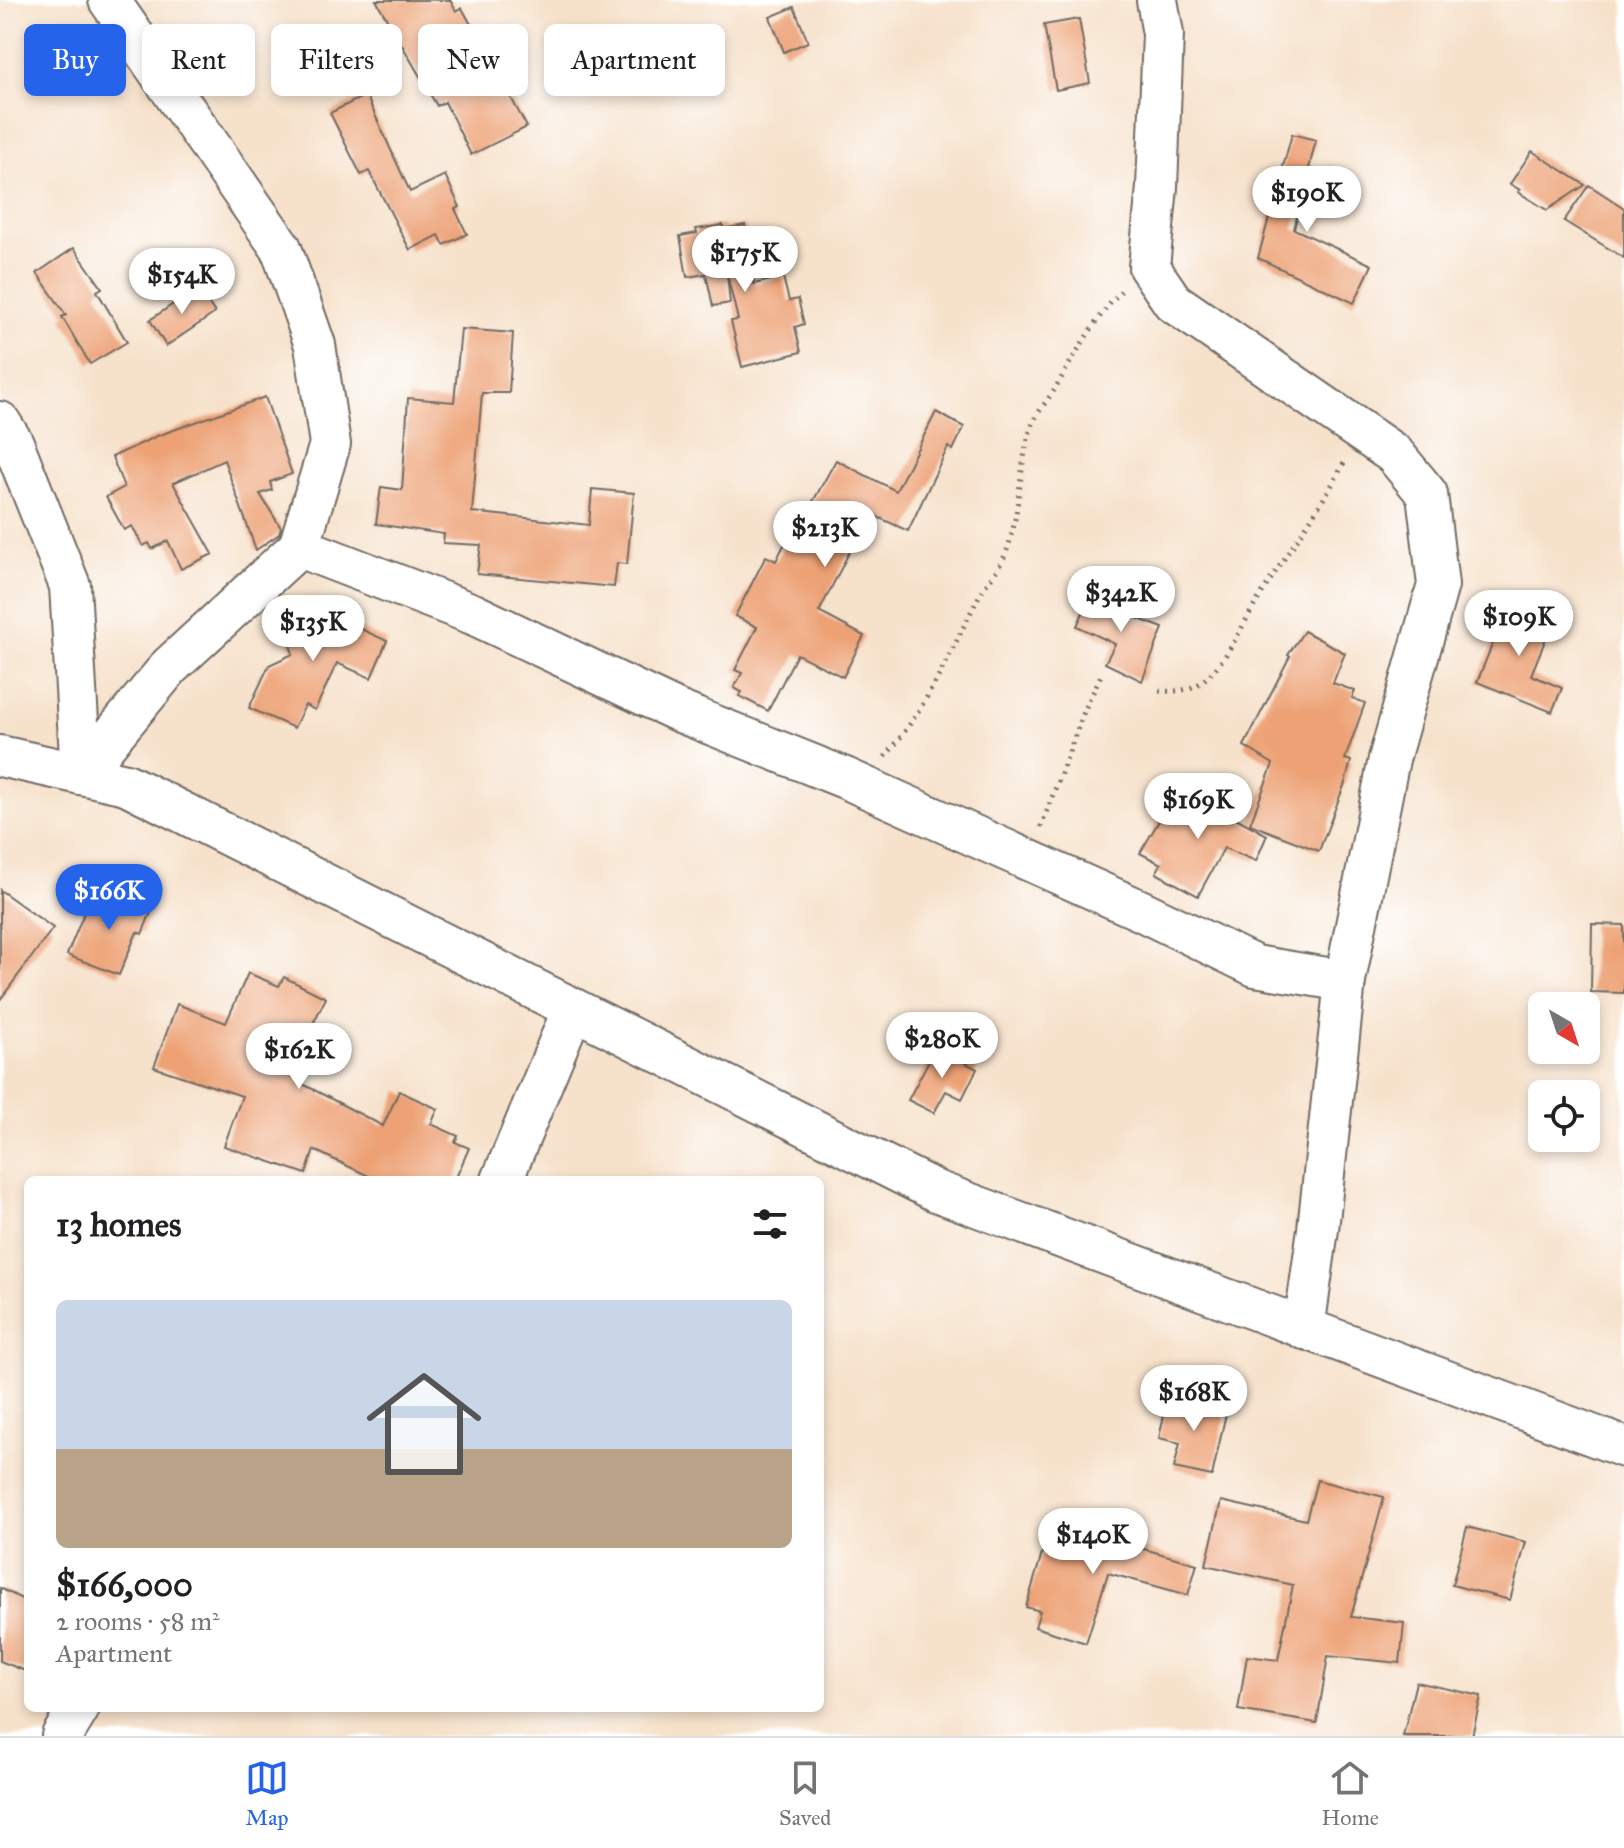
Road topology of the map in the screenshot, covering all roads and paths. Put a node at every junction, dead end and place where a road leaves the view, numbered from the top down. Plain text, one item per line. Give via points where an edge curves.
1 (109, 0) edge
2 (1157, 0) edge
3 (1149, 267) junction
4 (0, 422) edge
5 (1361, 430) junction
6 (299, 547) junction
7 (1103, 671) dead end
8 (1159, 691) dead end
9 (0, 756) edge
10 (81, 774) junction
11 (845, 778) junction
12 (1027, 861) junction
13 (1345, 981) junction
14 (573, 1009) junction
15 (504, 1176) edge
16 (1304, 1329) junction
17 (1624, 1447) edge
18 (77, 1712) edge
19 (62, 1736) edge

1 - 6 street via 281,248 311,331 330,444
2 - 3 street via 1163,34
3 - 5 street via 1173,302
3 - 11 path via 1119,293 1032,426 1004,557 930,694 884,758
4 - 10 street via 70,586
5 - 8 path via 1319,510 1230,650 1203,681 1178,692
5 - 13 street via 1394,454 1427,494 1438,585 1389,759
6 - 10 street via 170,666
6 - 11 street via 473,614 678,711
7 - 12 path
9 - 10 street
10 - 14 street via 126,784
11 - 12 street
12 - 13 street via 1255,966
13 - 16 street
14 - 15 street
14 - 16 street via 936,1191
16 - 17 street
18 - 19 street

